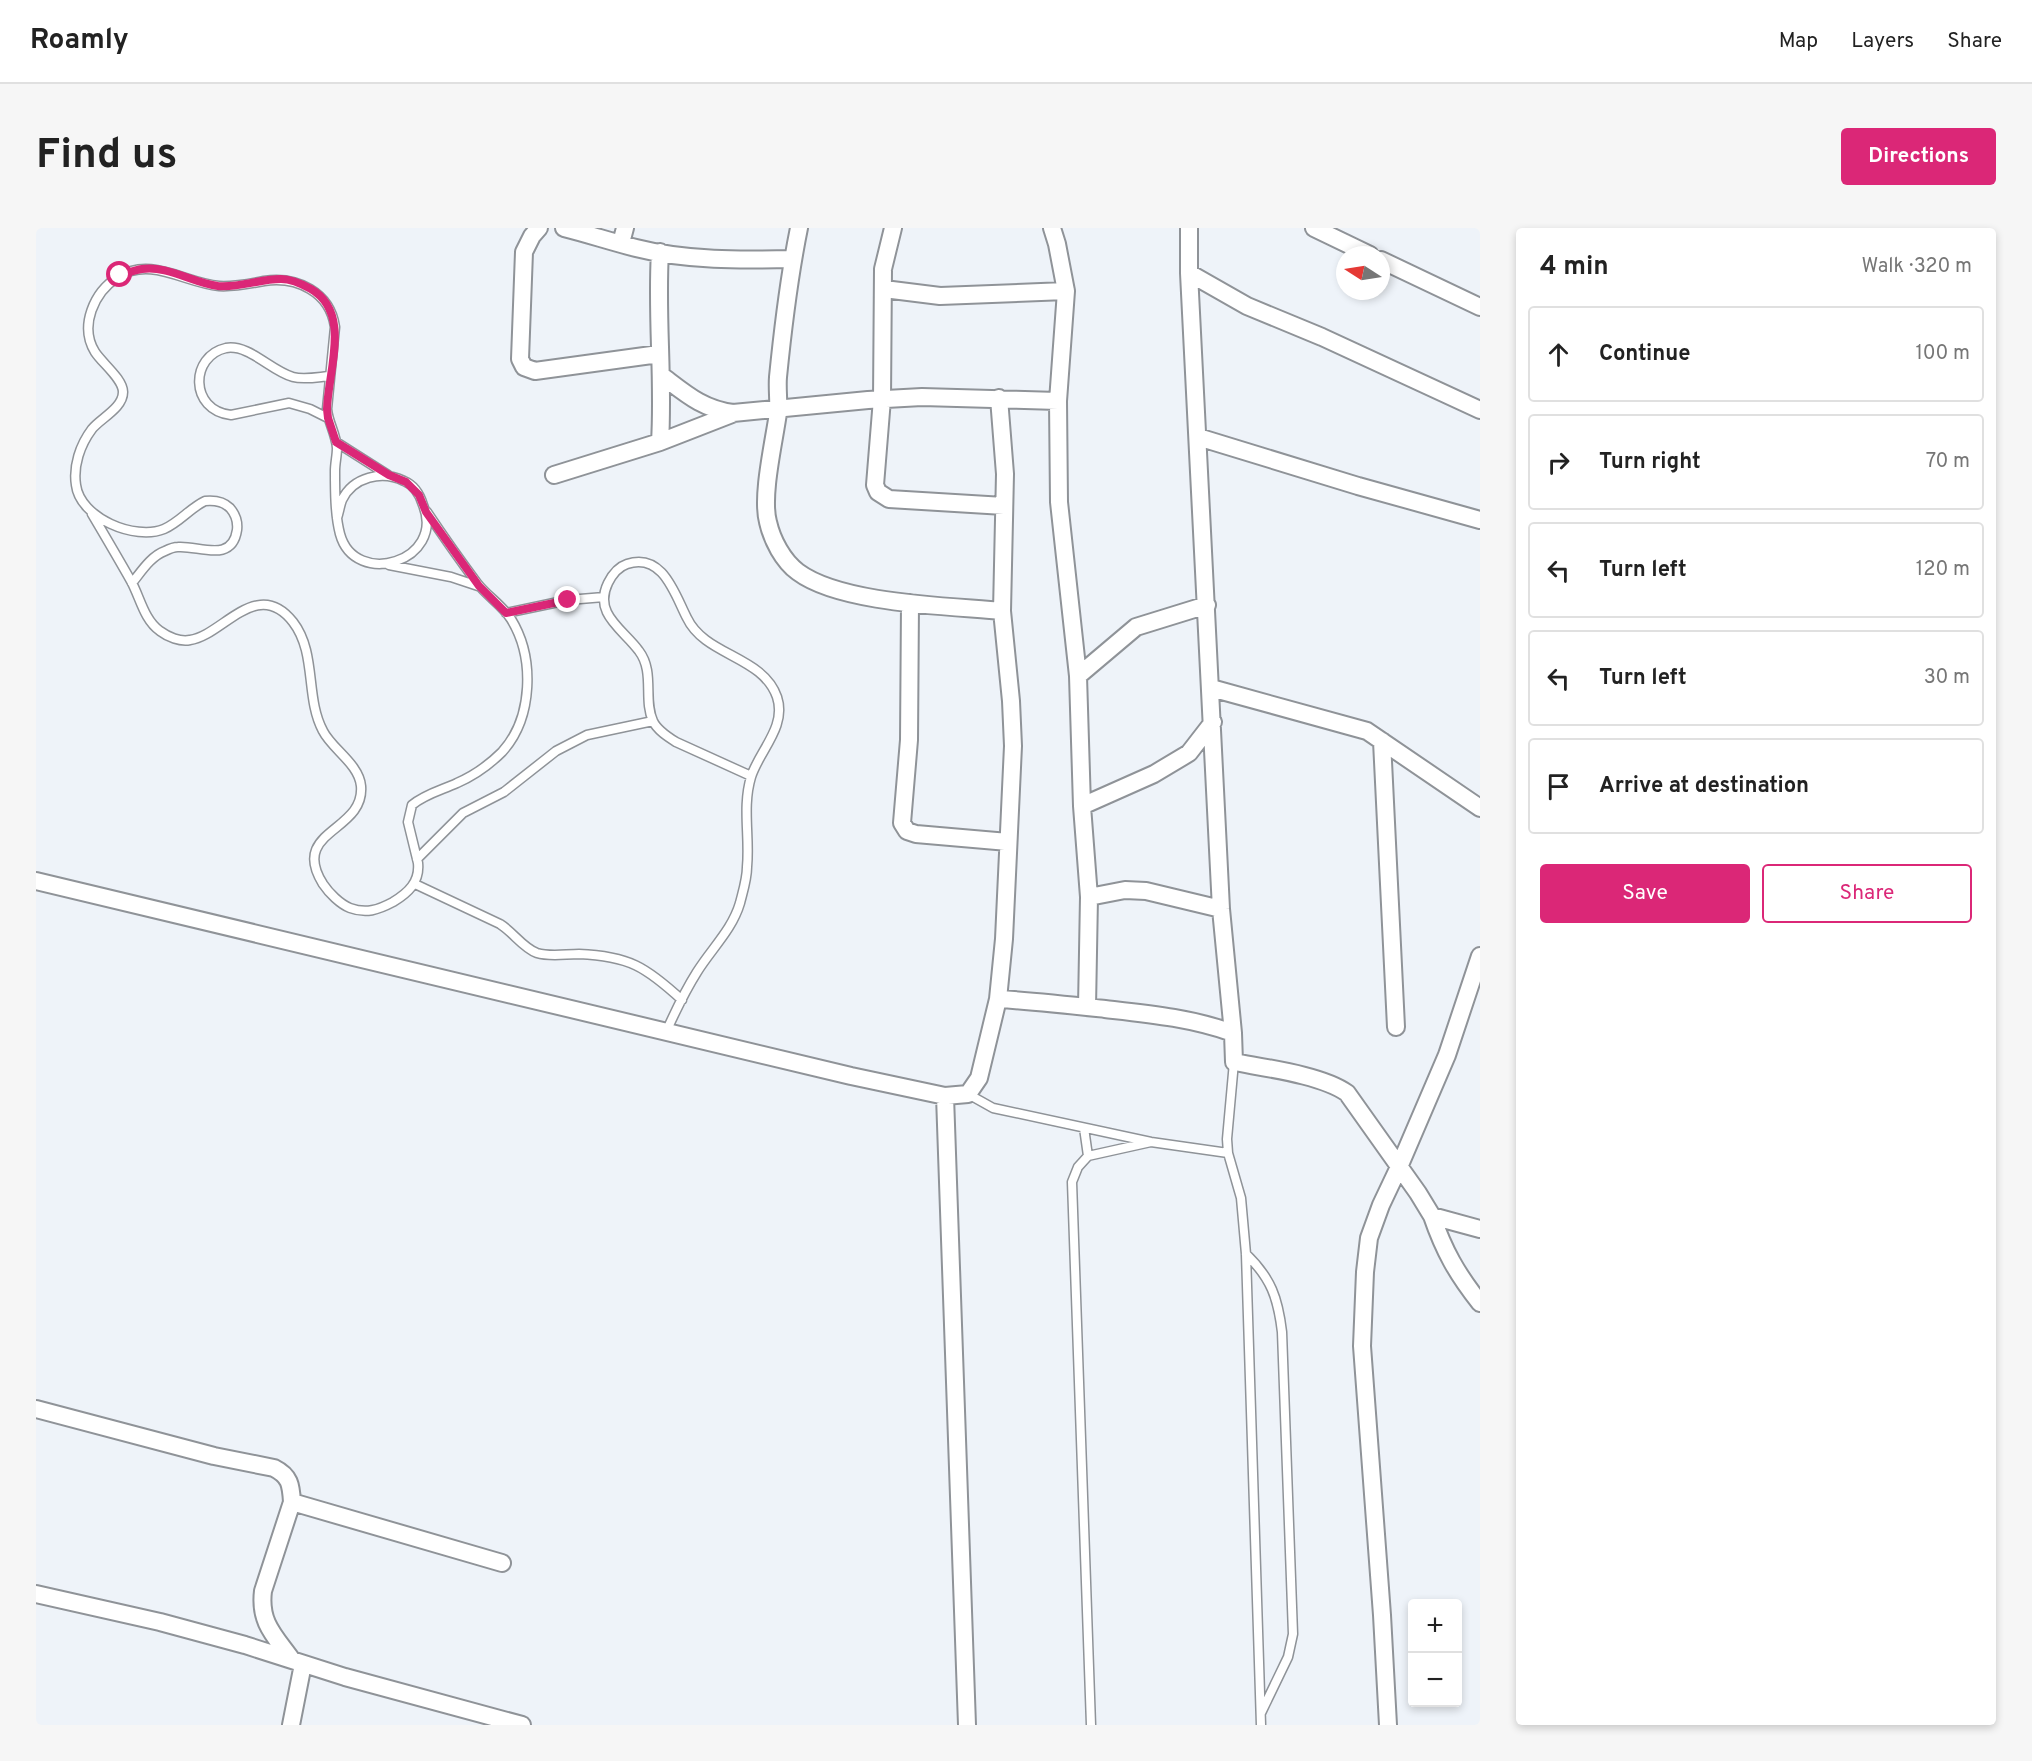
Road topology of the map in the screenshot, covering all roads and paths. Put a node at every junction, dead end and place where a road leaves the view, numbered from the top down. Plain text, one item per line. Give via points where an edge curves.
1 (539, 228) edge
2 (564, 228) edge
3 (799, 228) edge
4 (893, 228) edge
5 (1052, 228) edge
6 (1189, 228) edge
7 (1314, 228) edge
8 (623, 236) edge
9 (1351, 246) edge
10 (660, 252) junction
11 (792, 259) junction
12 (1390, 264) edge
13 (1189, 273) junction
14 (884, 289) junction
15 (1066, 291) junction
16 (1480, 307) edge
17 (659, 354) junction
18 (661, 375) junction
19 (330, 376) junction
20 (999, 398) junction
21 (882, 399) junction
22 (1058, 401) junction
23 (778, 410) junction
24 (1480, 410) edge
25 (733, 413) junction
26 (328, 418) junction
27 (1198, 437) junction
28 (336, 442) junction
29 (660, 442) junction
30 (389, 475) junction
31 (554, 475) dead end
32 (1005, 506) junction
33 (426, 512) junction
34 (91, 513) junction
35 (338, 518) junction
36 (1480, 519) edge
37 (385, 565) junction
38 (132, 583) junction
39 (479, 586) junction
40 (604, 597) junction
41 (910, 603) junction
42 (1207, 605) junction
43 (1002, 611) junction
44 (506, 613) junction
45 (1078, 676) junction
46 (1211, 688) junction
47 (653, 721) junction
48 (1213, 722) junction
49 (1382, 741) junction
50 (751, 776) junction
51 (1082, 806) junction
52 (1480, 808) edge
53 (1008, 842) junction
54 (417, 859) junction
55 (36, 881) edge
56 (415, 884) junction
57 (1089, 897) junction
58 (1221, 909) junction
59 (1480, 956) edge
60 (998, 999) junction
61 (682, 1000) junction
62 (1087, 1007) junction
63 (1396, 1027) dead end
64 (666, 1032) junction
65 (1233, 1033) junction
66 (1234, 1062) junction
67 (968, 1094) junction
68 (945, 1096) junction
69 (1084, 1128) junction
70 (1151, 1142) junction
71 (1228, 1153) junction
72 (1088, 1156) junction
73 (1399, 1167) junction
74 (1432, 1216) junction
75 (1480, 1229) edge
76 (1246, 1254) junction
77 (1480, 1303) edge
78 (36, 1409) edge
79 (292, 1502) junction
80 (502, 1563) dead end
81 (36, 1594) edge
82 (297, 1662) junction
83 (1260, 1713) junction
84 (478, 1719) edge
85 (291, 1725) edge
86 (522, 1725) edge
87 (967, 1725) edge
88 (1091, 1725) edge
89 (1261, 1725) edge
90 (1388, 1725) edge

1 - 17 street via 524,252 520,359 524,367 535,371
2 - 8 street
3 - 11 street
4 - 14 street via 883,269
5 - 15 street
6 - 13 street
7 - 9 street
8 - 10 street via 635,248
10 - 11 street via 711,259
10 - 17 street
11 - 23 street
12 - 16 street
13 - 24 street via 1247,306
13 - 27 street
14 - 15 street via 940,296
14 - 21 street
15 - 22 street
17 - 18 street
18 - 25 street via 702,405
18 - 29 street
19 - 26 lane
19 - 26 lane via 293,377 232,348 210,356 200,382 203,400 222,414 289,403
19 - 34 lane via 333,317 317,293 298,283 274,279 217,286 144,268 120,275 97,298 88,325 94,350 123,389 119,405 93,428 81,446 76,486
20 - 21 street
20 - 22 street
20 - 32 street
21 - 23 street
21 - 32 street via 874,474 878,492 889,499
22 - 45 street via 1059,502
23 - 25 street
23 - 41 street via 766,508 782,554 798,572 817,583
25 - 29 street
26 - 28 lane
27 - 36 street
27 - 42 street
28 - 30 lane
28 - 35 lane
29 - 31 street
30 - 33 lane via 413,488
30 - 35 lane via 370,476 354,485 342,500
32 - 43 street
33 - 37 lane via 426,531 417,548 403,560
33 - 39 lane
34 - 38 lane
34 - 38 lane via 129,530 153,531 164,529 205,501 222,502 234,513 235,535 223,549 165,550
35 - 37 lane via 340,536 351,552 366,562
37 - 39 lane
38 - 56 lane via 154,626 176,639 197,638 238,612 257,606 272,607 286,615 304,645 323,732 353,768 361,786 358,802 349,816 315,850 316,873 335,898 359,911 385,906
39 - 44 lane
40 - 44 lane
40 - 47 lane via 606,613 645,661
40 - 50 lane via 607,584 620,568 632,563 649,565 666,575 693,629 768,682 778,698 777,722
41 - 43 street
41 - 53 street via 909,740 902,823 907,831 916,834
42 - 45 street via 1137,627
42 - 46 street
43 - 53 street via 1013,746
44 - 54 lane via 517,630 526,662 528,682 520,720 512,738 486,766 412,805 408,822
45 - 51 street
46 - 48 street
46 - 49 street via 1355,727
47 - 50 lane via 676,742
47 - 54 lane via 587,735 556,751 504,792 463,813
48 - 51 street via 1189,753 1154,774
48 - 58 street
49 - 52 street
49 - 63 street
50 - 61 lane via 747,796 747,869 738,909
51 - 57 street
53 - 60 street
54 - 56 lane
55 - 64 street
56 - 61 lane via 500,924 536,952 606,956 640,966
57 - 58 street via 1125,890 1146,891
57 - 62 street
58 - 65 street
59 - 73 street via 1447,1054
60 - 62 street
60 - 67 street via 979,1078
61 - 64 lane
62 - 65 street via 1176,1017
64 - 68 street
65 - 66 street
66 - 71 lane
66 - 73 street via 1338,1087 1347,1093
67 - 68 street
67 - 69 lane via 993,1108
68 - 87 street
69 - 70 lane
69 - 72 lane
70 - 71 lane
70 - 72 lane
71 - 76 lane via 1241,1198
72 - 88 lane via 1072,1182
73 - 74 street
73 - 90 street via 1369,1238 1362,1346
74 - 75 street
74 - 77 street via 1449,1261
76 - 83 lane
76 - 83 lane via 1272,1287 1279,1306 1293,1634 1288,1657
78 - 79 street via 274,1468 291,1482
79 - 80 street
79 - 82 street via 261,1604 263,1619
81 - 82 street via 160,1622
82 - 84 street
82 - 85 street
83 - 89 lane
84 - 86 street

